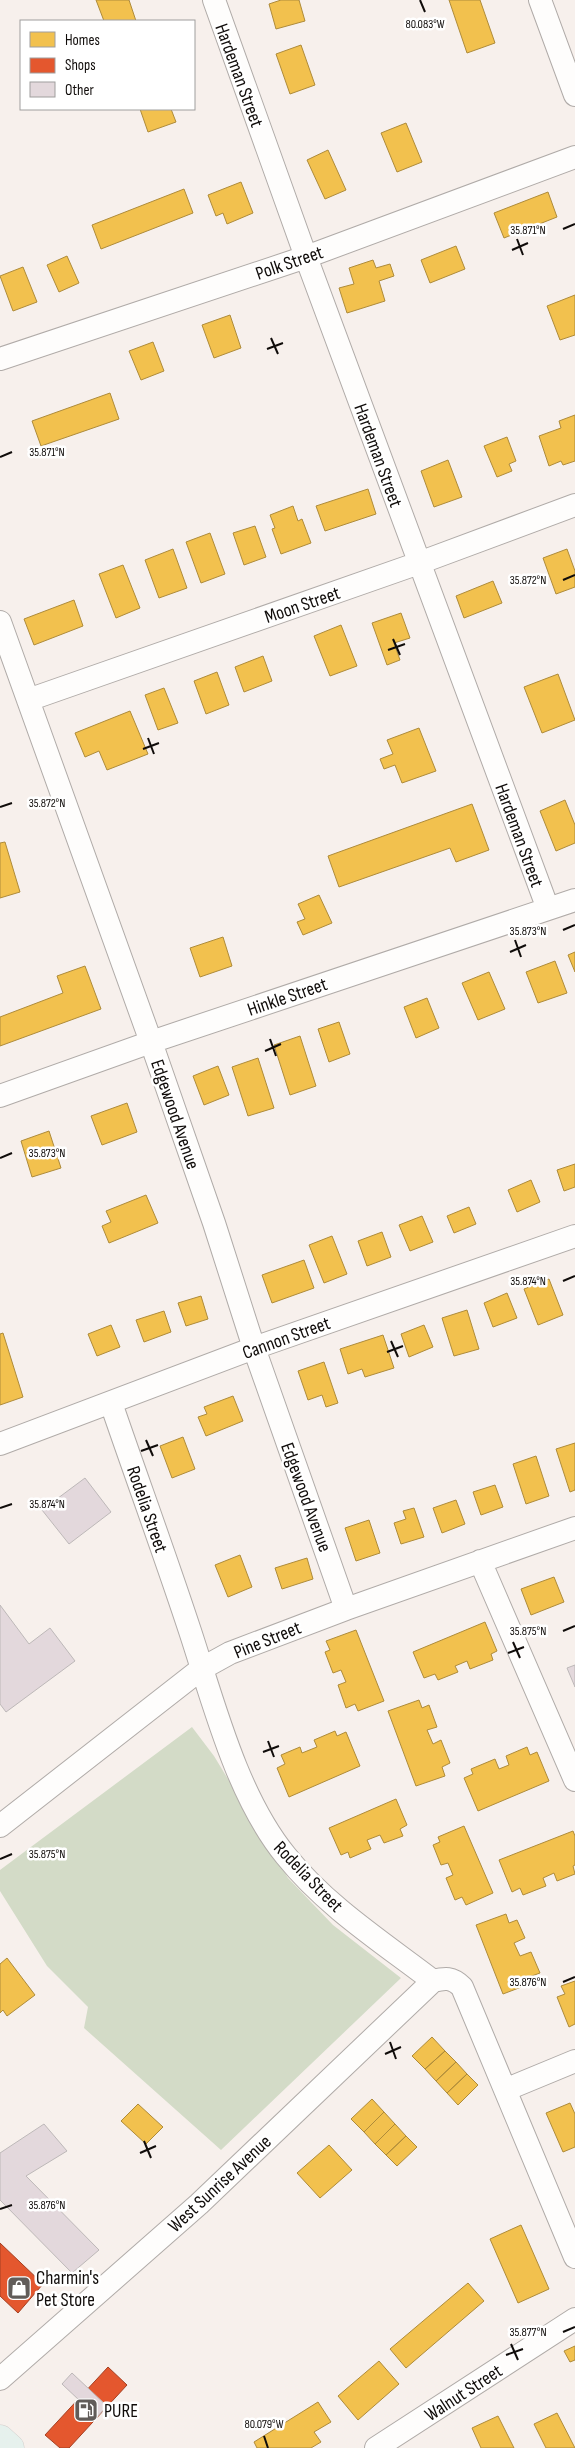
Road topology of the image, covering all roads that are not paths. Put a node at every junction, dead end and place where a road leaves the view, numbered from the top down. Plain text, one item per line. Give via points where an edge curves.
1 (214, 0) edge
2 (540, 0) edge
3 (575, 96) edge
4 (575, 157) edge
5 (306, 257) junction
6 (0, 359) edge
7 (575, 505) edge
8 (419, 563) junction
9 (0, 622) edge
10 (28, 700) junction
11 (575, 900) edge
12 (548, 909) junction
13 (151, 1042) junction
14 (0, 1096) edge
15 (575, 1236) edge
16 (254, 1348) junction
17 (111, 1402) junction
18 (0, 1444) edge
19 (575, 1528) edge
20 (480, 1561) junction
21 (346, 1608) junction
22 (201, 1670) junction
23 (575, 1780) edge
24 (0, 1826) edge
25 (433, 1981) junction
26 (575, 2060) edge
27 (505, 2090) junction
28 (575, 2257) edge
29 (575, 2319) edge
30 (0, 2379) edge
31 (0, 2439) edge
32 (10, 2448) edge
33 (376, 2448) edge

1 - 5 street, Hardeman Street
2 - 3 street
4 - 5 street, Polk Street
5 - 6 street, Polk Street
5 - 8 street, Hardeman Street
7 - 8 street, Moon Street
8 - 10 street, Moon Street
8 - 12 street, Hardeman Street
9 - 10 street, Edgewood Avenue
10 - 13 street, Edgewood Avenue
11 - 12 street, Hinkle Street
12 - 13 street, Hinkle Street
13 - 14 street, Hinkle Street
13 - 16 street, Edgewood Avenue
15 - 16 street, Cannon Street
16 - 17 street, Cannon Street
16 - 21 street, Edgewood Avenue
17 - 18 street, Cannon Street
17 - 22 street, Rodelia Street via 191,1632
19 - 20 street, Pine Street
20 - 21 street, Pine Street
20 - 23 street
21 - 22 street, Pine Street via 230,1653
22 - 24 street, Pine Street
22 - 25 street, Rodelia Street via 254,1804 286,1857 328,1901
25 - 27 street via 455,1980 462,1987
25 - 30 street, West Sunrise Avenue via 199,2204
26 - 27 street
27 - 28 street
29 - 33 street, Walnut Street
31 - 32 main road

